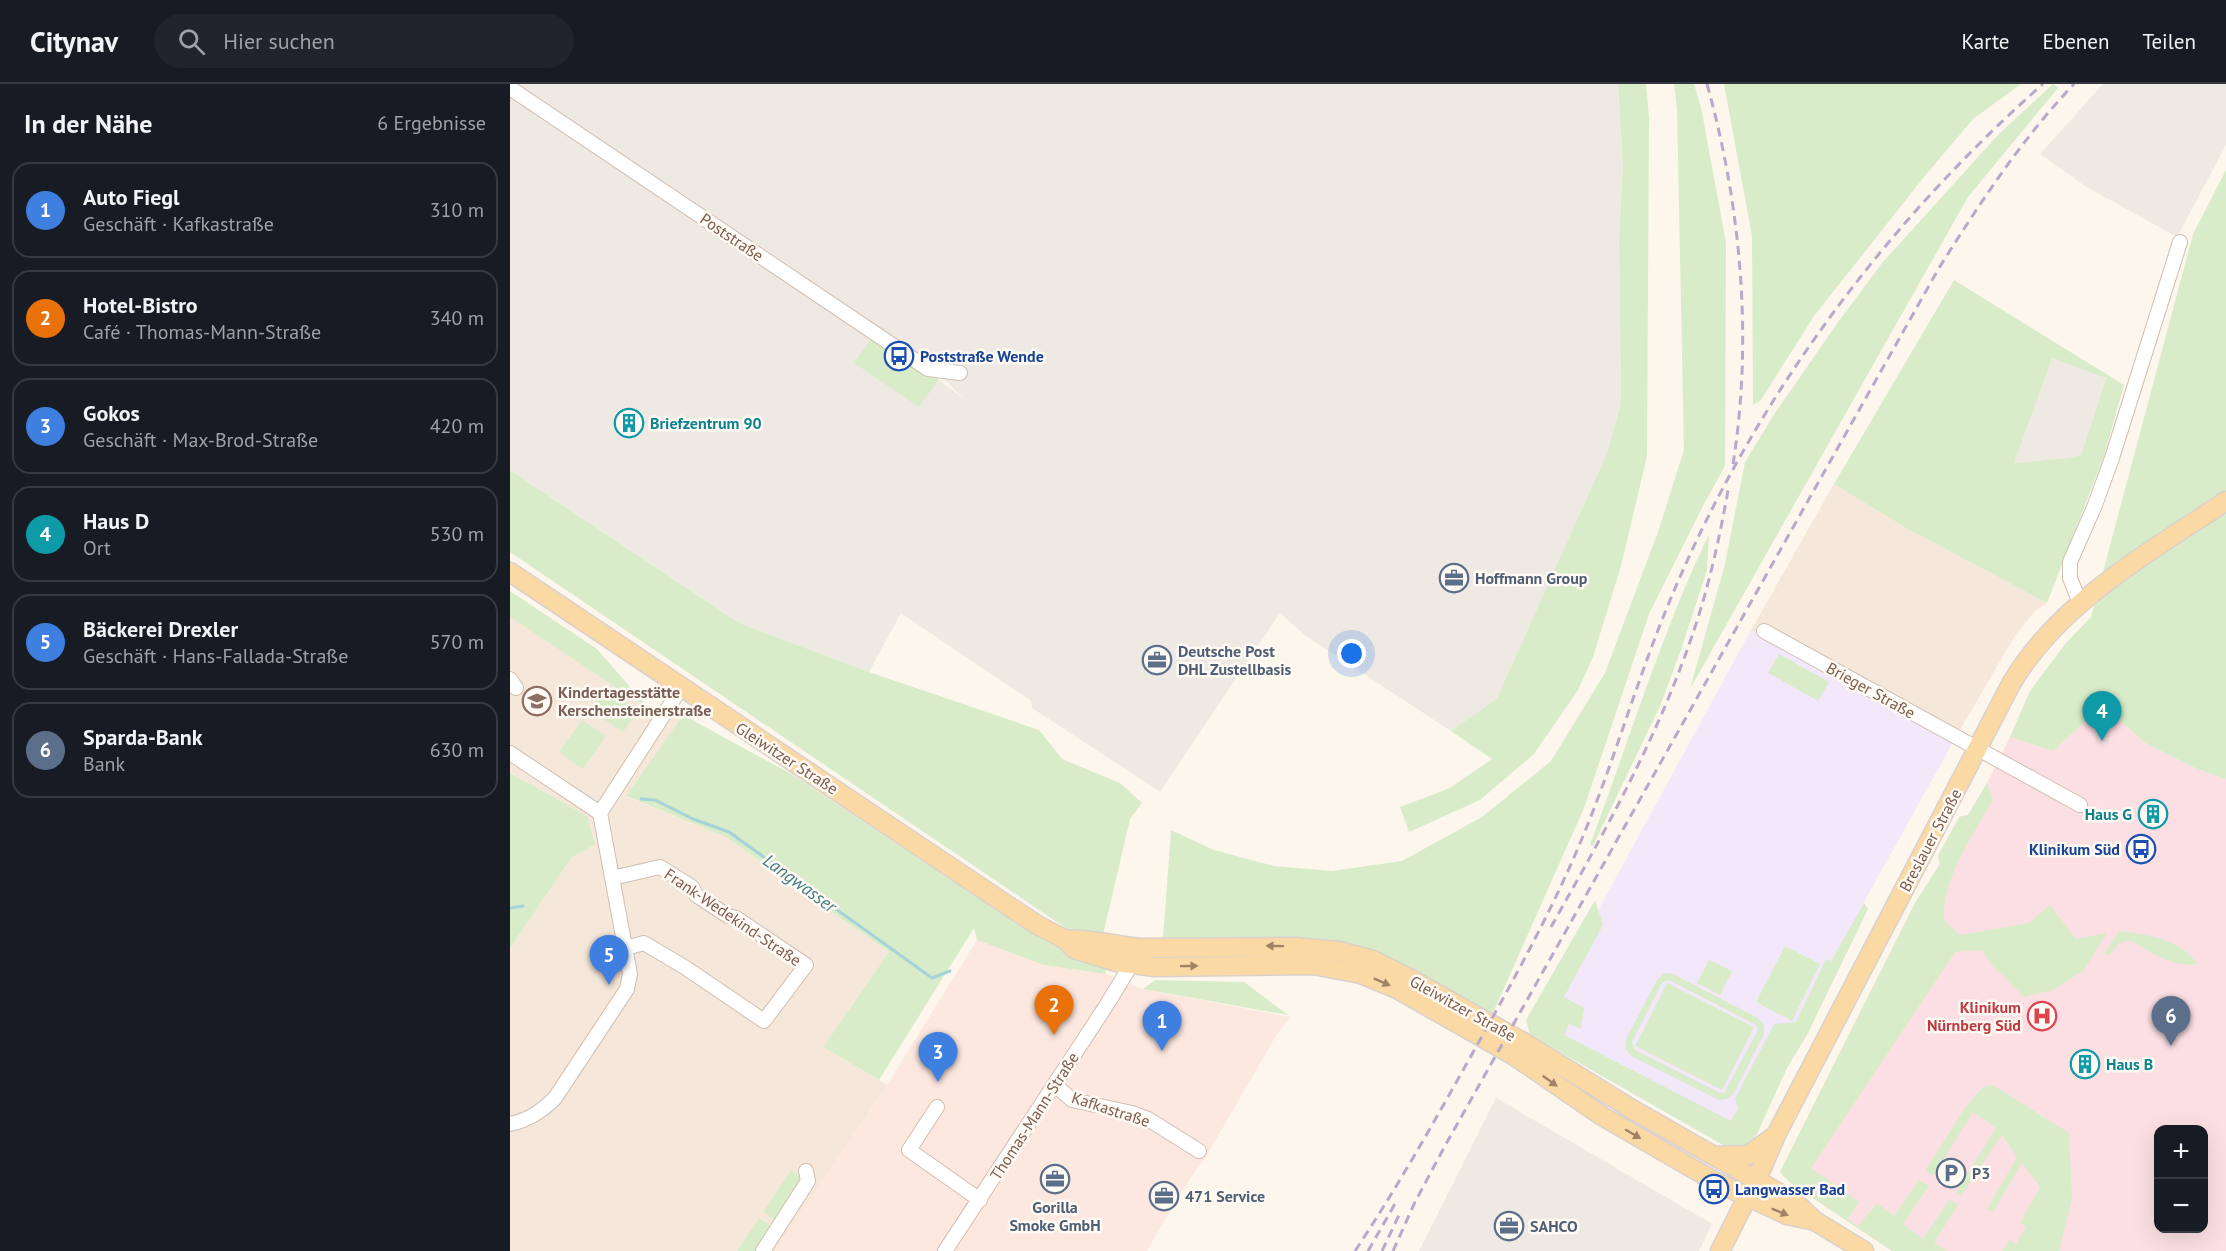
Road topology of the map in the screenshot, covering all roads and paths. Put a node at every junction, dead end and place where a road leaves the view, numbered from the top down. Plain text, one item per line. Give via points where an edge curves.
1 (510, 88) edge
2 (2180, 242) dead end
3 (960, 374) dead end
4 (2226, 501) edge
5 (510, 572) edge
6 (2080, 603) junction
7 (1764, 631) dead end
8 (681, 688) junction
9 (1978, 748) junction
10 (510, 753) edge
11 (2080, 805) dead end
12 (600, 813) junction
13 (612, 878) junction
14 (626, 948) junction
15 (1133, 956) junction
16 (1055, 1085) junction
17 (938, 1107) dead end
18 (510, 1124) edge
19 (1776, 1136) junction
20 (1199, 1151) dead end
21 (1713, 1156) junction
22 (806, 1171) dead end
23 (1757, 1180) junction
24 (1747, 1197) junction
25 (980, 1200) junction
26 (1815, 1221) junction
27 (763, 1251) edge
28 (945, 1251) edge
29 (1720, 1251) edge
30 (1864, 1251) edge

1 - 3 street, Poststraße via 928,369
2 - 6 street via 2112,458 2070,562 2070,578
4 - 6 main road, Breslauer Straße
5 - 8 main road, Gleiwitzer Straße
6 - 9 main road, Breslauer Straße via 2025,662
7 - 9 street, Brieger Straße
8 - 12 street
8 - 15 main road, Gleiwitzer Straße via 1040,926 1066,939 1074,949
9 - 11 street, Brieger Straße
9 - 19 main road, Breslauer Straße
10 - 12 street
12 - 13 street
13 - 14 street
13 - 14 street, Frank-Wedekind-Straße via 660,867 692,887 696,895 806,965 764,1021 644,944
14 - 18 street via 630,974 627,989 616,1006 555,1098 542,1111
15 - 16 street, Thomas-Mann-Straße
21 -> 15 main road, Gleiwitzer Straße via 1523,1042 1373,960 1339,951 1296,947
15 -> 24 main road, Gleiwitzer Straße via 1155,967 1313,965 1369,976 1503,1049 1602,1116
16 - 20 street, Kafkastraße via 1072,1100 1148,1119
16 - 25 street, Thomas-Mann-Straße
17 - 25 street via 909,1150
19 - 21 main road via 1744,1156
19 - 23 main road, Breslauer Straße
21 - 23 main road, Gleiwitzer Straße
22 - 27 street via 808,1181
23 - 24 main road, Breslauer Straße
23 - 26 main road, Gleiwitzer Straße via 1796,1202
24 -> 26 main road, Gleiwitzer Straße via 1786,1215
24 - 29 main road, Breslauer Straße
25 - 28 street, Thomas-Mann-Straße
26 - 30 main road, Gleiwitzer Straße

